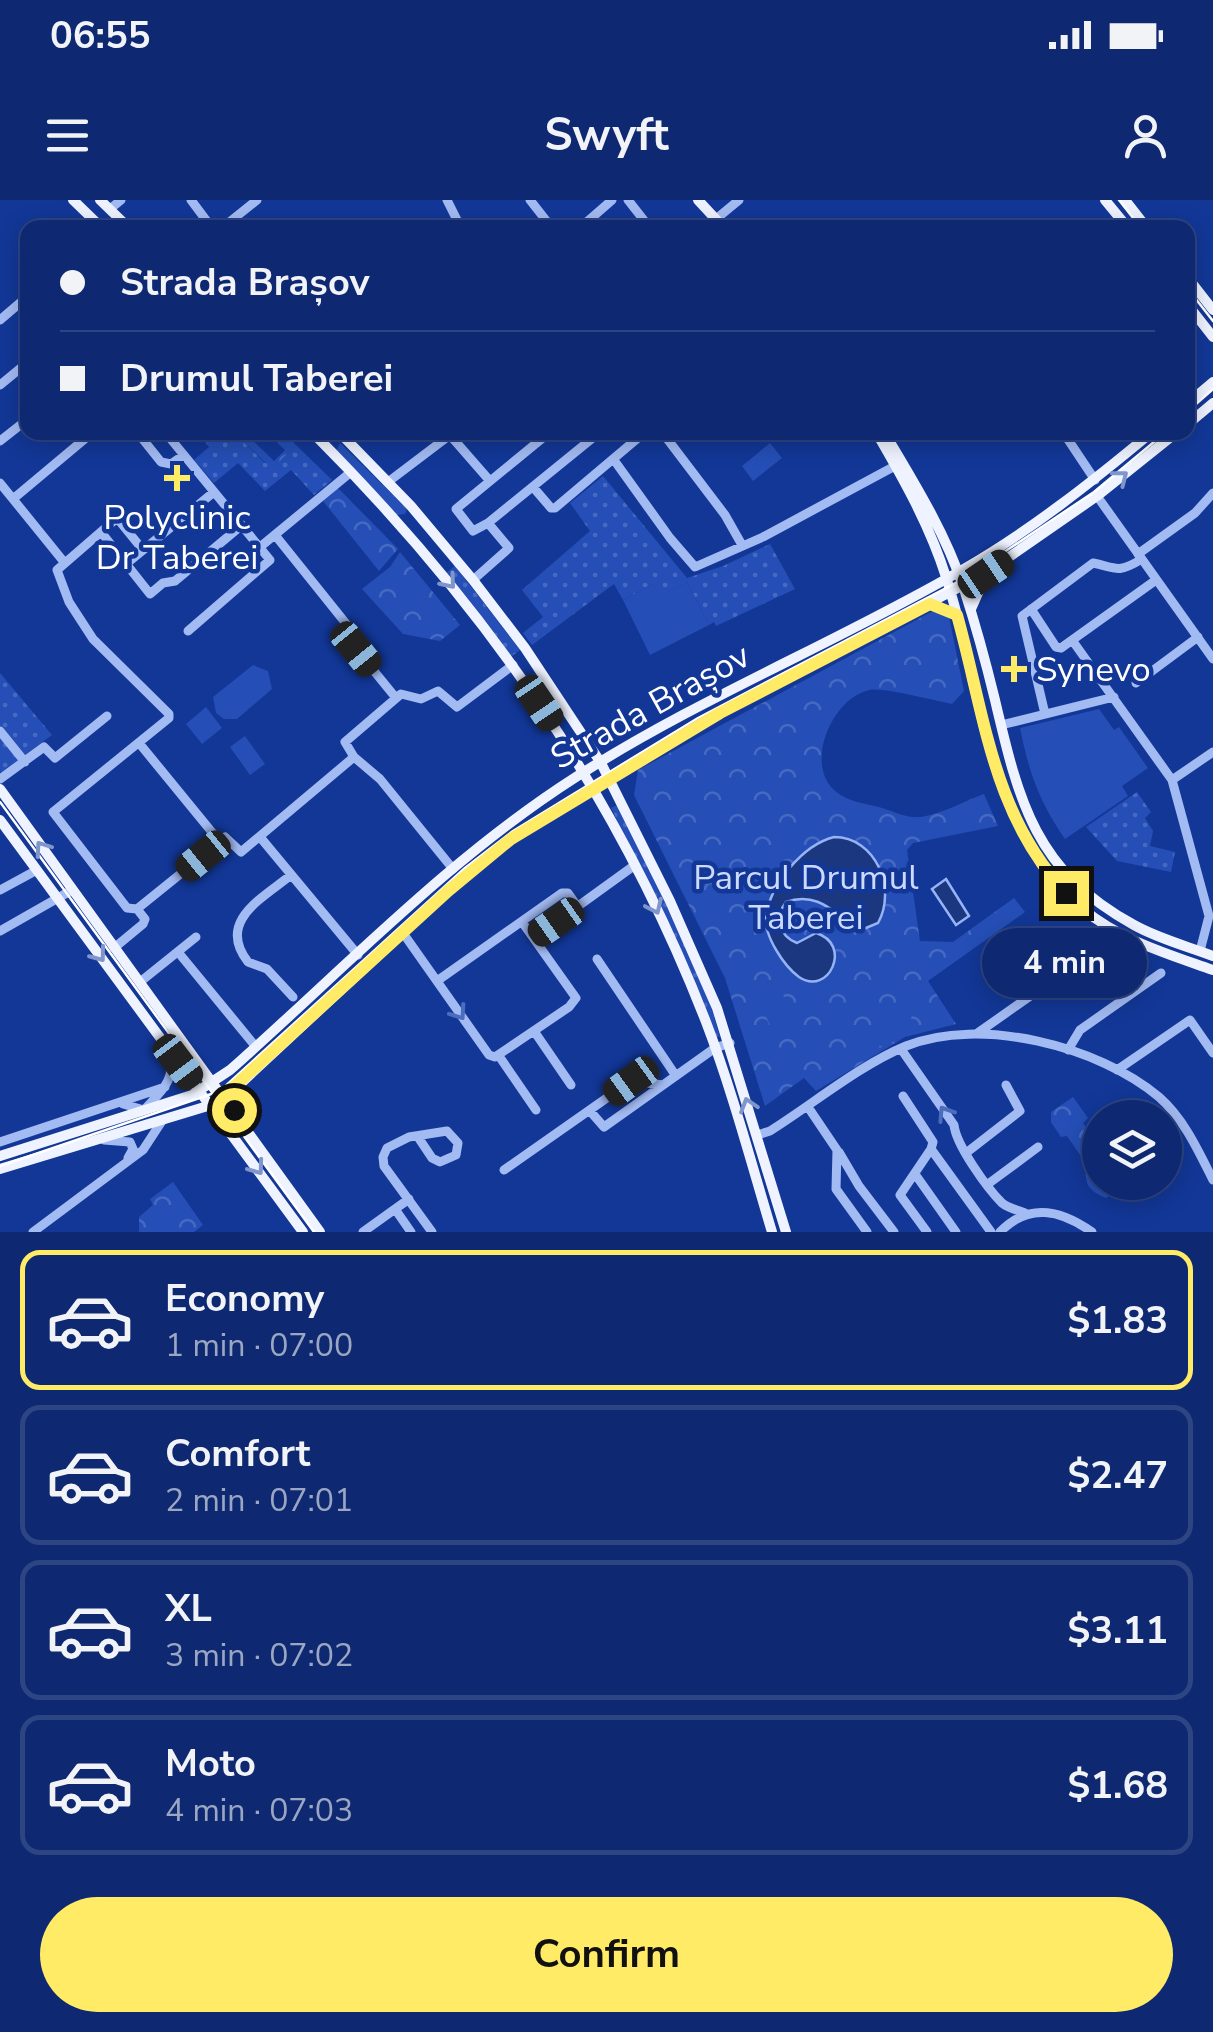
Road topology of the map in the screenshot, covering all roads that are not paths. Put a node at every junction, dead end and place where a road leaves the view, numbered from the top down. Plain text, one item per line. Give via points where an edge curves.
1 (74, 200) edge
2 (100, 200) edge
3 (121, 200) edge
4 (530, 200) edge
5 (612, 200) edge
6 (628, 200) edge
7 (690, 200) edge
8 (698, 200) edge
9 (739, 200) edge
10 (1105, 200) edge
11 (1125, 200) edge
12 (251, 202) edge
13 (110, 209) junction
14 (92, 220) edge
15 (121, 220) edge
16 (231, 220) edge
17 (546, 220) edge
18 (589, 220) edge
19 (644, 220) edge
20 (713, 220) edge
21 (715, 220) edge
22 (723, 220) edge
23 (1121, 220) edge
24 (1141, 220) edge
25 (1195, 287) edge
26 (20, 303) edge
27 (1213, 310) edge
28 (1195, 312) edge
29 (0, 320) edge
30 (1213, 335) edge
31 (20, 369) edge
32 (0, 385) edge
33 (20, 425) edge
34 (83, 440) edge
35 (143, 440) edge
36 (165, 440) edge
37 (171, 440) edge
38 (320, 440) edge
39 (336, 440) edge
40 (347, 440) edge
41 (441, 440) edge
42 (454, 440) edge
43 (540, 440) edge
44 (586, 440) edge
45 (591, 440) edge
46 (636, 440) edge
47 (668, 440) edge
48 (883, 440) edge
49 (884, 440) edge
50 (1068, 440) edge
51 (1142, 440) edge
52 (1167, 440) edge
53 (0, 441) edge
54 (588, 443) junction
55 (329, 449) junction
56 (154, 454) junction
57 (184, 456) junction
58 (614, 460) junction
59 (894, 466) junction
60 (351, 472) junction
61 (1095, 480) junction
62 (490, 481) junction
63 (388, 482) junction
64 (0, 483) edge
65 (533, 487) junction
66 (214, 492) junction
67 (1213, 492) edge
68 (1096, 496) junction
69 (13, 499) junction
70 (411, 506) junction
71 (422, 519) junction
72 (396, 520) junction
73 (488, 523) junction
74 (242, 525) junction
75 (101, 532) junction
76 (408, 533) junction
77 (275, 535) junction
78 (742, 545) junction
79 (260, 547) junction
80 (143, 550) junction
81 (945, 556) junction
82 (1140, 556) junction
83 (978, 560) junction
84 (64, 562) junction
85 (126, 564) junction
86 (986, 574) junction
87 (952, 575) junction
88 (472, 580) junction
89 (1156, 580) junction
90 (929, 586) junction
91 (963, 586) junction
92 (951, 593) junction
93 (930, 604) junction
94 (1032, 609) junction
95 (970, 610) junction
96 (957, 615) junction
97 (188, 630) dead end
98 (1198, 638) junction
99 (1072, 640) junction
100 (1213, 659) edge
101 (514, 666) junction
102 (1136, 683) dead end
103 (555, 692) junction
104 (1114, 697) junction
105 (396, 698) junction
106 (539, 703) junction
107 (1045, 714) junction
108 (107, 716) dead end
109 (1001, 725) junction
110 (0, 731) edge
111 (139, 743) junction
112 (1213, 752) edge
113 (354, 758) junction
114 (25, 762) junction
115 (601, 763) junction
116 (586, 772) junction
117 (0, 779) edge
118 (610, 780) junction
119 (1172, 780) junction
120 (0, 789) edge
121 (596, 789) junction
122 (1023, 806) junction
123 (1010, 812) junction
124 (0, 820) edge
125 (1031, 824) junction
126 (1018, 828) junction
127 (260, 838) junction
128 (220, 842) junction
129 (636, 865) junction
130 (453, 869) junction
131 (37, 870) junction
132 (291, 874) junction
133 (0, 890) edge
134 (72, 890) junction
135 (58, 900) junction
136 (578, 907) junction
137 (138, 909) junction
138 (522, 922) junction
139 (1104, 924) junction
140 (0, 931) edge
141 (1146, 932) junction
142 (403, 933) junction
143 (196, 937) dead end
144 (534, 938) junction
145 (1163, 938) junction
146 (1140, 944) junction
147 (114, 948) junction
148 (1157, 950) junction
149 (1200, 951) junction
150 (178, 952) junction
151 (358, 955) junction
152 (1213, 956) edge
153 (597, 960) dead end
154 (1213, 970) edge
155 (1162, 973) dead end
156 (436, 981) junction
157 (140, 982) junction
158 (293, 997) dead end
159 (1002, 1018) junction
160 (534, 1032) junction
161 (979, 1032) junction
162 (1010, 1037) junction
163 (730, 1043) junction
164 (166, 1046) junction
165 (256, 1047) junction
166 (716, 1048) junction
167 (901, 1049) junction
168 (1068, 1050) junction
169 (1213, 1054) edge
170 (499, 1056) junction
171 (1117, 1070) junction
172 (676, 1076) junction
173 (214, 1082) junction
174 (571, 1085) dead end
175 (663, 1085) junction
176 (1006, 1085) dead end
177 (165, 1087) junction
178 (200, 1091) junction
179 (224, 1096) junction
180 (902, 1096) dead end
181 (120, 1103) junction
182 (211, 1105) junction
183 (808, 1108) junction
184 (144, 1110) junction
185 (536, 1110) dead end
186 (590, 1110) junction
187 (162, 1122) junction
188 (758, 1135) junction
189 (418, 1138) junction
190 (101, 1140) junction
191 (0, 1142) edge
192 (1038, 1146) dead end
193 (1213, 1146) edge
194 (931, 1148) junction
195 (837, 1150) junction
196 (966, 1152) junction
197 (1200, 1154) junction
198 (0, 1156) edge
199 (123, 1164) junction
200 (0, 1170) edge
201 (504, 1170) dead end
202 (914, 1174) junction
203 (1213, 1180) edge
204 (988, 1184) junction
205 (408, 1199) junction
206 (1004, 1206) junction
207 (395, 1209) junction
208 (1025, 1213) junction
209 (316, 1230) edge
210 (1002, 1230) edge
211 (33, 1232) edge
212 (303, 1232) edge
213 (363, 1232) edge
214 (410, 1232) edge
215 (432, 1232) edge
216 (772, 1232) edge
217 (786, 1232) edge
218 (867, 1232) edge
219 (894, 1232) edge
220 (927, 1232) edge
221 (956, 1232) edge
222 (991, 1232) edge
223 (1092, 1232) edge

1 - 14 main road
2 - 13 main road
3 - 13 street
4 - 17 street
5 - 18 street
6 - 19 street
7 - 20 main road
8 - 21 main road
9 - 22 street
10 - 23 main road
11 - 24 main road
12 - 16 street
13 - 15 main road
25 - 27 main road
26 - 29 street
28 - 30 main road
31 - 32 street
33 - 53 street
34 - 69 street
35 - 56 street
36 - 56 street
37 - 57 street
38 - 55 main road
39 - 55 main road
40 - 63 main road
41 - 63 street
42 - 62 street
43 - 62 street
44 - 54 street
45 - 54 street
46 - 58 street
47 - 78 street
48 - 59 main road
49 - 81 main road
50 - 61 street
51 - 61 main road, Strada Brașov
68 -> 52 main road, Strada Brașov
54 - 65 street
55 - 60 main road
56 - 57 street via 166,464
57 - 66 street
58 - 65 street via 553,508
58 - 78 street via 690,564
59 - 78 street
59 - 81 main road
60 - 72 main road
60 - 77 street
61 - 83 main road, Strada Brașov
62 - 73 street via 456,509 475,532
63 - 70 main road
64 - 69 street
65 - 73 street
66 - 74 street
66 - 80 street
67 - 82 street
68 - 82 street
68 - 86 main road, Strada Brașov
69 - 84 street
70 - 71 main road
70 - 72 main road via 407,517
71 - 76 main road
71 - 88 main road
72 - 76 main road
73 - 88 street via 509,548
74 - 79 street
74 - 85 street via 150,594
75 - 80 street via 117,518
75 - 84 street
75 - 85 street
76 -> 101 main road
77 - 79 street
77 - 105 street
79 - 97 street via 270,562
80 - 85 street
81 - 83 main road
81 - 87 main road
81 - 90 main road
82 - 89 street
82 - 94 street via 1119,569 1093,563
83 - 87 main road, Strada Brașov
84 - 111 street via 58,574 79,620 169,718
86 - 91 main road, Strada Brașov
86 - 95 main road
87 - 90 main road, Strada Brașov
87 - 91 main road
87 - 92 main road
88 - 103 main road
89 - 98 street
89 - 99 street
90 - 115 main road, Strada Brașov
91 - 92 main road, Strada Brașov
91 - 95 main road
92 - 93 main road, Strada Brașov
92 - 96 main road
93 - 96 main road
93 - 118 main road, Strada Brașov via 720,713
94 - 99 street via 1056,647
94 - 107 street via 1022,620
95 - 109 main road
96 - 123 main road
98 - 100 street
98 - 102 street
99 - 104 street
101 - 105 street via 457,707 438,691 422,699 406,693
101 - 106 main road
103 - 106 main road via 551,702
103 - 115 main road
104 - 107 street
104 - 119 street
105 - 113 street via 346,740
106 - 116 main road
107 - 109 street
108 - 114 street via 55,758 44,747
109 - 122 main road
110 - 114 street
111 - 128 street
111 - 137 street via 53,812 127,908
112 - 119 street
113 - 127 street
113 - 130 street via 380,779
114 - 117 street
115 - 116 main road, Strada Brașov
115 - 118 main road
116 - 121 main road
116 - 130 main road, Strada Brașov
118 - 121 main road, Strada Brașov
118 - 163 main road
119 - 149 street via 1209,916
134 -> 120 main road
121 - 129 main road
121 - 142 main road, Strada Brașov via 511,839
122 - 123 main road
122 - 125 main road
123 - 126 main road
124 - 131 main road
125 - 126 main road
125 - 141 main road via 1076,883
126 - 139 main road via 1054,881
127 - 128 street via 241,852 225,838
127 - 132 street
128 - 137 street
129 - 136 street
129 -> 166 main road
130 - 151 main road, Strada Brașov
131 - 133 street
131 - 135 main road
132 - 151 street
132 - 158 street via 242,915 236,941 248,962 267,969
134 - 135 street
134 - 147 main road
135 - 140 street
135 -> 164 main road
136 - 138 street via 565,892
136 - 144 street
137 - 147 street via 145,922
138 - 144 street
138 - 156 street
139 - 146 main road
139 - 159 street via 1074,966
141 - 145 main road
141 - 146 main road
142 - 156 street
142 - 179 main road, Strada Brașov
143 - 150 street
144 - 160 street via 576,998
145 - 148 main road
145 - 149 main road
146 - 148 main road
147 - 157 main road
148 - 154 main road
149 - 152 main road
150 - 157 street
150 - 165 street
151 - 165 main road, Strada Brașov
153 - 172 street
155 - 168 street via 1080,1030
156 -> 170 street via 488,1055
157 - 173 main road
159 - 161 street
159 - 162 street
160 - 170 street
160 - 174 street
161 - 162 street
161 - 167 street
162 - 168 street
163 - 166 street
188 -> 163 main road
164 - 177 street via 172,1070
164 - 178 main road
165 - 173 main road, Strada Brașov
166 - 172 street
166 - 216 main road
167 - 183 street
196 -> 167 street
168 - 171 street
169 - 171 street via 1190,1020
170 - 185 street
171 - 197 street via 1168,1106
172 - 175 street
173 - 178 main road, Strada Brașov
173 - 179 main road
175 - 186 street via 631,1081
175 - 186 street via 604,1127
176 - 196 street via 1020,1111
177 - 181 street
177 - 184 street
178 - 182 main road
178 - 184 main road, Strada Brașov
179 - 182 main road, Strada Brașov
179 - 209 main road
180 - 194 street via 932,1137
181 - 184 street
181 - 191 street
182 - 187 main road, Strada Brașov
182 -> 212 main road
183 - 188 street
183 - 195 street
184 - 198 main road, Strada Brașov
186 - 201 street
187 - 190 main road, Strada Brașov
187 - 199 street via 147,1146
188 - 217 main road
189 - 189 street via 447,1130 458,1152 436,1161
189 - 205 street via 387,1148 383,1157
190 - 199 street via 130,1142
190 - 200 main road, Strada Brașov
192 - 204 street
193 - 197 street
194 - 202 street
194 - 222 street
195 - 218 street via 836,1189
195 - 219 street
196 - 204 street
197 - 203 street
199 - 211 street
202 - 220 street via 900,1195
202 - 221 street
204 - 206 street
205 - 207 street
205 - 215 street
206 - 208 street
206 - 210 street
207 - 213 street
207 - 214 street
208 - 210 street
208 - 223 street via 1058,1212

